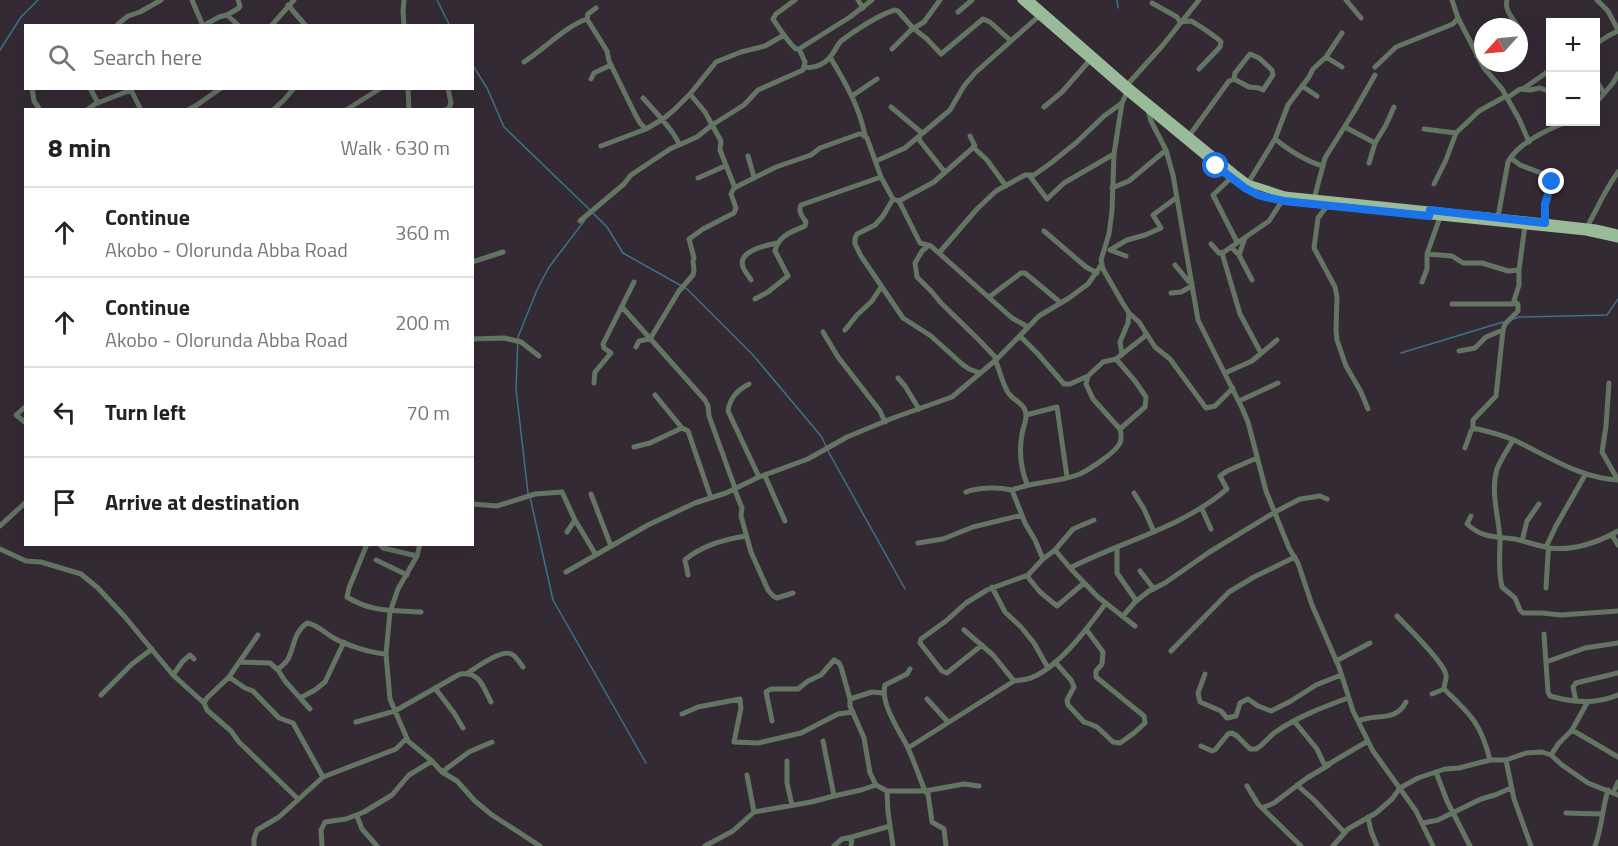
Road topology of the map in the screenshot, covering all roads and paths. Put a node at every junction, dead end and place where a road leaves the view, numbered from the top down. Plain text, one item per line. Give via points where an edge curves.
1 (160, 0) edge
2 (192, 0) edge
3 (238, 0) edge
4 (294, 0) edge
5 (404, 0) edge
6 (858, 0) edge
7 (872, 0) edge
8 (940, 0) edge
9 (972, 0) edge
10 (1021, 0) edge
11 (1030, 0) edge
12 (1199, 0) edge
13 (1346, 0) edge
14 (1452, 0) edge
15 (1507, 0) edge
16 (1597, 0) edge
17 (790, 1) edge
18 (1152, 3) dead end
19 (288, 5) junction
20 (596, 8) dead end
21 (863, 8) junction
22 (958, 12) dead end
23 (227, 15) junction
24 (1039, 16) junction
25 (1361, 18) dead end
26 (1458, 18) junction
27 (1513, 18) edge
28 (586, 19) junction
29 (1180, 22) junction
30 (118, 24) edge
31 (202, 24) edge
32 (207, 24) edge
33 (237, 24) edge
34 (273, 24) edge
35 (304, 24) edge
36 (403, 24) edge
37 (913, 28) junction
38 (1618, 30) edge
39 (1063, 32) junction
40 (1342, 33) dead end
41 (784, 35) junction
42 (1011, 40) junction
43 (1600, 41) edge
44 (799, 49) junction
45 (892, 49) dead end
46 (1474, 50) edge
47 (830, 57) junction
48 (1326, 57) junction
49 (1090, 60) junction
50 (524, 62) dead end
51 (611, 65) junction
52 (805, 67) junction
53 (1342, 67) dead end
54 (1375, 67) dead end
55 (1199, 69) dead end
56 (1487, 72) edge
57 (1548, 72) edge
58 (1375, 75) dead end
59 (1618, 76) edge
60 (591, 79) dead end
61 (877, 79) dead end
62 (1234, 79) junction
63 (1302, 86) junction
64 (1600, 86) edge
65 (1127, 88) junction
66 (1523, 88) junction
67 (32, 90) edge
68 (91, 90) edge
69 (131, 90) edge
70 (133, 90) edge
71 (219, 90) edge
72 (292, 90) edge
73 (378, 90) edge
74 (408, 90) edge
75 (448, 90) edge
76 (1546, 90) edge
77 (1604, 93) junction
78 (690, 94) junction
79 (852, 96) junction
80 (1317, 96) dead end
81 (1506, 97) junction
82 (643, 98) dead end
83 (1600, 98) edge
84 (1122, 103) junction
85 (97, 106) edge
86 (198, 107) edge
87 (891, 107) dead end
88 (1044, 107) dead end
89 (1394, 107) dead end
90 (39, 108) edge
91 (140, 108) edge
92 (275, 108) edge
93 (349, 108) edge
94 (409, 108) edge
95 (449, 108) edge
96 (1149, 109) junction
97 (663, 119) junction
98 (712, 125) junction
99 (1557, 126) edge
100 (1345, 127) junction
101 (646, 129) junction
102 (1424, 129) dead end
103 (1456, 133) junction
104 (865, 135) junction
105 (920, 135) junction
106 (970, 136) dead end
107 (1189, 136) junction
108 (1275, 139) junction
109 (1529, 142) junction
110 (1375, 143) junction
111 (679, 145) junction
112 (602, 146) dead end
113 (973, 147) junction
114 (1166, 150) junction
115 (1114, 154) junction
116 (748, 156) dead end
117 (1511, 158) junction
118 (876, 161) junction
119 (1369, 163) dead end
120 (725, 165) junction
121 (1323, 166) junction
122 (944, 171) junction
123 (1618, 172) edge
124 (1029, 176) junction
125 (754, 177) junction
126 (881, 177) junction
127 (698, 178) dead end
128 (1231, 178) junction
129 (1248, 183) junction
130 (1434, 184) dead end
131 (1006, 186) junction
132 (735, 188) junction
133 (1112, 188) junction
134 (1176, 198) junction
135 (1314, 199) junction
136 (896, 200) junction
137 (1284, 201) junction
138 (1327, 206) junction
139 (1429, 213) junction
140 (1440, 217) junction
141 (1498, 217) junction
142 (580, 221) dead end
143 (1545, 223) junction
144 (1525, 225) junction
145 (1587, 227) junction
146 (1044, 231) dead end
147 (1618, 233) edge
148 (1245, 238) junction
149 (1618, 239) edge
150 (1237, 242) junction
151 (777, 243) junction
152 (1211, 244) dead end
153 (928, 246) junction
154 (1231, 247) junction
155 (1107, 250) junction
156 (503, 252) dead end
157 (939, 253) junction
158 (1222, 253) junction
159 (1427, 254) junction
160 (1239, 255) junction
161 (1126, 256) dead end
162 (474, 261) edge
163 (1175, 265) dead end
164 (1100, 269) junction
165 (1519, 270) junction
166 (751, 280) dead end
167 (1252, 280) dead end
168 (634, 282) dead end
169 (1422, 282) dead end
170 (1192, 285) junction
171 (881, 287) junction
172 (1171, 293) dead end
173 (989, 297) junction
174 (755, 299) dead end
175 (1515, 302) junction
176 (1061, 303) junction
177 (1452, 304) dead end
178 (622, 307) junction
179 (1129, 313) junction
180 (1028, 327) junction
181 (845, 330) dead end
182 (1503, 330) junction
183 (823, 332) dead end
184 (1146, 333) junction
185 (1020, 336) junction
186 (474, 339) edge
187 (650, 339) junction
188 (1277, 340) dead end
189 (636, 347) dead end
190 (1459, 351) dead end
191 (1261, 353) junction
192 (539, 356) dead end
193 (1119, 357) junction
194 (996, 360) junction
195 (980, 373) junction
196 (1225, 373) junction
197 (1088, 376) junction
198 (898, 378) dead end
199 (594, 383) dead end
200 (1609, 383) dead end
201 (749, 384) dead end
202 (1278, 384) dead end
203 (1233, 388) junction
204 (655, 395) dead end
205 (1239, 400) junction
206 (24, 408) edge
207 (919, 409) junction
208 (1368, 409) dead end
209 (1026, 415) junction
210 (24, 421) edge
211 (885, 422) junction
212 (682, 428) junction
213 (1120, 429) junction
214 (1473, 429) junction
215 (1513, 440) junction
216 (634, 447) dead end
217 (1465, 448) dead end
218 (1257, 458) junction
219 (1585, 475) junction
220 (762, 476) junction
221 (1067, 477) junction
222 (1618, 480) edge
223 (1027, 484) junction
224 (735, 488) junction
225 (1012, 490) junction
226 (966, 492) dead end
227 (1134, 493) dead end
228 (591, 494) dead end
229 (711, 498) junction
230 (1327, 499) dead end
231 (24, 504) edge
232 (474, 504) edge
233 (1539, 504) dead end
234 (1202, 509) junction
235 (1275, 512) junction
236 (1022, 515) junction
237 (1471, 516) dead end
238 (575, 520) junction
239 (785, 520) dead end
240 (1094, 520) dead end
241 (0, 526) edge
242 (1211, 529) dead end
243 (1618, 531) edge
244 (567, 532) dead end
245 (1154, 532) junction
246 (1612, 535) junction
247 (746, 536) junction
248 (1500, 537) junction
249 (1522, 541) junction
250 (918, 543) dead end
251 (1618, 545) edge
252 (366, 546) edge
253 (381, 546) edge
254 (420, 546) edge
255 (612, 546) junction
256 (1548, 547) junction
257 (1117, 548) junction
258 (0, 549) edge
259 (1055, 550) junction
260 (596, 555) junction
261 (417, 556) junction
262 (1294, 557) junction
263 (1043, 559) junction
264 (376, 560) dead end
265 (1070, 568) junction
266 (1140, 571) dead end
267 (566, 572) dead end
268 (407, 575) junction
269 (688, 575) dead end
270 (1027, 576) junction
271 (1084, 583) junction
272 (992, 587) junction
273 (1546, 588) dead end
274 (1154, 589) junction
275 (793, 593) dead end
276 (1135, 602) junction
277 (1106, 603) junction
278 (1618, 611) edge
279 (390, 612) junction
280 (421, 612) dead end
281 (1123, 616) junction
282 (1397, 616) dead end
283 (1135, 626) dead end
284 (1086, 629) junction
285 (964, 630) dead end
286 (1544, 634) dead end
287 (258, 635) dead end
288 (344, 642) junction
289 (1370, 643) dead end
290 (1618, 643) edge
291 (982, 645) junction
292 (152, 649) junction
293 (1171, 651) dead end
294 (386, 654) junction
295 (194, 659) dead end
296 (1336, 661) junction
297 (240, 662) junction
298 (1055, 662) junction
299 (1546, 662) junction
300 (523, 667) dead end
301 (1048, 668) junction
302 (910, 669) dead end
303 (278, 670) junction
304 (468, 673) junction
305 (1618, 673) edge
306 (1205, 674) dead end
307 (173, 675) junction
308 (1341, 675) junction
309 (229, 677) junction
310 (1014, 681) junction
311 (435, 688) junction
312 (1444, 689) junction
313 (883, 693) junction
314 (1432, 694) dead end
315 (101, 695) dead end
316 (1618, 695) edge
317 (300, 698) junction
318 (1348, 698) junction
319 (850, 699) junction
320 (927, 699) dead end
321 (1576, 701) junction
322 (204, 702) junction
323 (491, 702) dead end
324 (1406, 702) dead end
325 (1587, 703) junction
326 (310, 709) dead end
327 (395, 711) junction
328 (853, 712) junction
329 (682, 714) dead end
330 (772, 721) dead end
331 (1294, 721) junction
332 (1358, 721) junction
333 (356, 722) dead end
334 (948, 722) junction
335 (463, 728) dead end
336 (1572, 730) junction
337 (407, 738) junction
338 (823, 741) dead end
339 (1368, 741) junction
340 (492, 742) dead end
341 (1201, 746) dead end
342 (908, 748) junction
343 (1551, 754) junction
344 (1618, 757) edge
345 (1490, 760) junction
346 (1506, 760) junction
347 (432, 761) junction
348 (787, 761) dead end
349 (1329, 764) junction
350 (442, 772) junction
351 (1437, 772) junction
352 (747, 775) dead end
353 (323, 777) junction
354 (1618, 782) edge
355 (876, 785) junction
356 (1297, 785) junction
357 (979, 786) dead end
358 (1247, 786) dead end
359 (1400, 788) junction
360 (1511, 788) junction
361 (887, 791) junction
362 (925, 791) junction
363 (1613, 793) edge
364 (834, 796) junction
365 (298, 799) junction
366 (792, 805) junction
367 (1262, 808) junction
368 (754, 812) junction
369 (1452, 813) junction
370 (1566, 813) dead end
371 (1602, 814) junction
372 (357, 816) junction
373 (1368, 818) junction
374 (1422, 823) junction
375 (890, 826) junction
376 (1344, 832) junction
377 (852, 837) junction
378 (254, 846) edge
379 (322, 846) edge
380 (377, 846) edge
381 (540, 846) edge
382 (705, 846) edge
383 (834, 846) edge
384 (851, 846) edge
385 (893, 846) edge
386 (946, 846) edge
387 (1301, 846) edge
388 (1333, 846) edge
389 (1377, 846) edge
390 (1432, 846) edge
391 (1470, 846) edge
392 (1531, 846) edge
393 (1595, 846) edge

1 - 30 street
2 - 31 street
3 - 23 street via 239,8
4 - 19 street
5 - 36 street
6 - 21 street
7 - 21 street
8 - 37 street via 924,22
9 - 22 street
10 - 24 main road
11 - 39 main road
12 - 29 street
13 - 25 street
14 - 26 street
15 - 27 street
16 - 38 street
17 - 41 street via 773,19
18 - 29 street
19 - 34 street
19 - 35 street
20 - 28 street
21 - 44 street
23 - 32 street
23 - 33 street
24 - 39 main road
24 - 42 street
26 - 46 street
26 - 54 street via 1453,24 1396,46
28 - 50 street
28 - 51 street via 607,51
29 - 55 street via 1196,23 1221,42
29 - 65 street
37 - 42 street via 941,54 983,19
37 - 45 street
37 - 47 street via 895,9 846,38
38 - 43 street
39 - 49 main road
39 - 65 main road
40 - 48 street
41 - 44 street
41 - 78 street via 765,46 716,62
42 - 105 street via 975,73 950,110
44 - 52 street
47 - 52 street via 817,67
47 - 79 street
48 - 53 street
48 - 63 street
49 - 65 main road
49 - 88 street
51 - 60 street
51 - 101 street
52 - 98 street via 758,90 744,105
56 - 81 street
57 - 66 street
58 - 100 street
59 - 77 street
61 - 79 street
62 - 62 street via 1263,90 1273,72 1250,54
62 - 107 street via 1223,88
63 - 80 street
63 - 108 street via 1286,108
64 - 77 street
65 - 84 street
65 - 96 main road
65 - 107 main road
66 - 76 street
66 - 81 street
67 - 90 street
68 - 85 street
69 - 85 street
70 - 91 street
71 - 86 street
72 - 92 street
73 - 93 street
74 - 94 street
75 - 95 street
77 - 83 street
78 - 97 street
78 - 98 street
79 - 104 street
81 - 103 street via 1479,111
81 - 109 street
82 - 97 street
84 - 115 street
84 - 124 street via 1051,163
87 - 105 street
89 - 110 street
96 - 114 street via 1151,122
96 - 128 main road
97 - 101 street
97 - 111 street
98 - 111 street
98 - 120 street via 721,141
99 - 109 street
100 - 110 street
100 - 121 street
101 - 112 street
102 - 103 street
103 - 130 street
104 - 118 street
104 - 125 street via 820,148
105 - 118 street via 905,148
105 - 122 street via 920,141
106 - 113 street
107 - 129 main road
108 - 121 street via 1311,163
108 - 129 street
109 - 117 street
110 - 119 street
111 - 142 street via 631,175
113 - 122 street
113 - 131 street
114 - 133 street via 1129,181
114 - 134 street
115 - 124 street via 1064,183 1047,199
115 - 133 street
116 - 125 street
117 - 141 street
117 - 143 street via 1551,179
118 - 126 street
120 - 127 street
120 - 132 street
121 - 135 street
122 - 136 street via 934,182
123 - 145 street
124 - 131 street
125 - 132 street
126 - 136 street
126 - 151 street via 801,205 805,226 787,233
128 - 137 main road via 1258,195
128 - 150 street via 1213,195
129 - 135 main road
131 - 157 street via 977,209
132 - 187 street via 731,194 734,213 689,239 693,275
133 - 155 street
134 - 155 street via 1153,215 1161,228
134 - 170 street
135 - 139 main road
136 - 153 street via 920,243
136 - 171 street via 871,228 855,238 861,256
137 - 138 main road
137 - 148 street via 1269,221
138 - 139 main road
138 - 208 street via 1318,218 1314,248 1335,287 1338,340 1346,366
139 - 140 main road
139 - 141 main road
140 - 144 main road
140 - 159 street
141 - 143 main road
143 - 145 main road
144 - 149 main road
144 - 165 street
145 - 147 main road
146 - 164 street via 1086,267
148 - 150 street
148 - 160 street
150 - 154 street
151 - 166 street via 749,251 745,256 742,263
151 - 174 street via 775,251 788,276
152 - 158 street
153 - 157 street
153 - 194 street via 915,263 917,277
154 - 158 street
154 - 160 street
155 - 161 street
155 - 164 street
156 - 162 street
157 - 173 street
158 - 191 street via 1240,314
159 - 165 street
159 - 169 street
160 - 167 street
163 - 170 street
164 - 176 street via 1088,284
164 - 179 street
165 - 175 street
168 - 178 street
170 - 172 street
170 - 196 street via 1198,320
171 - 181 street
171 - 195 street via 903,318 969,369
173 - 176 street via 1025,273
173 - 180 street
175 - 177 street
175 - 182 street via 1518,311
176 - 180 street
178 - 187 street
178 - 199 street via 603,344 610,353 595,372
179 - 184 street
179 - 193 street
180 - 185 street
182 - 190 street via 1486,337 1475,348
182 - 214 street via 1496,396 1473,420
183 - 211 street
184 - 193 street
184 - 203 street via 1206,408 1215,406
185 - 194 street
185 - 197 street via 1064,384
186 - 192 street via 521,342
187 - 189 street via 639,340
187 - 224 street via 706,403
188 - 191 street
191 - 196 street
193 - 197 street via 1104,362
193 - 213 street via 1146,397 1145,407
194 - 195 street
194 - 209 street via 1008,393 1021,404
195 - 207 street via 952,398
196 - 203 street
197 - 213 street via 1086,384 1093,399
198 - 207 street
200 - 222 street via 1602,452
201 - 220 street via 736,393 728,411
202 - 205 street
203 - 205 street
204 - 212 street
205 - 218 street
206 - 210 street via 16,415
207 - 211 street
209 - 221 street via 1057,407
209 - 223 street via 1020,453
211 - 220 street
212 - 216 street
212 - 229 street via 688,431
213 - 221 street via 1120,442 1110,454 1080,474
214 - 215 street
214 - 217 street
215 - 219 street
215 - 248 street via 1498,466 1495,480
218 - 234 street via 1220,476 1227,489
218 - 235 street
219 - 222 street
219 - 256 street
220 - 224 street
220 - 239 street
221 - 223 street
223 - 225 street
224 - 229 street
224 - 247 street
225 - 226 street
225 - 236 street
227 - 245 street
228 - 255 street
229 - 255 street via 648,525
230 - 235 street via 1300,499
231 - 241 street
232 - 238 street via 497,506 559,491
233 - 249 street via 1527,521
234 - 242 street
234 - 245 street
235 - 262 street
235 - 274 street
236 - 250 street
236 - 263 street
237 - 248 street via 1467,524 1477,532
238 - 244 street
238 - 260 street
240 - 259 street via 1073,529
243 - 246 street
245 - 257 street
246 - 251 street
246 - 256 street via 1578,546
247 - 269 street via 696,551 685,560
247 - 275 street via 771,594 777,597
248 - 249 street
248 - 278 street via 1501,583 1523,613
249 - 256 street
252 - 279 street via 346,596 367,607
253 - 261 street
254 - 261 street
255 - 260 street
256 - 273 street
257 - 265 street
257 - 276 street via 1117,573
258 - 292 street via 26,561 81,574
259 - 263 street
259 - 265 street
260 - 267 street
261 - 268 street
262 - 293 street via 1229,592
262 - 296 street
263 - 270 street
264 - 268 street
265 - 271 street
266 - 274 street
268 - 279 street
270 - 271 street via 1057,606
270 - 272 street
271 - 277 street
272 - 291 street via 966,603 920,643 947,673
272 - 301 street via 1005,612 1034,643
274 - 276 street
276 - 281 street
277 - 281 street
277 - 284 street
279 - 280 street
279 - 294 street
281 - 283 street
282 - 312 street via 1443,668 1447,676
284 - 298 street
284 - 298 street via 1103,652 1096,676 1144,716 1146,723 1120,743 1113,742 1068,705 1074,687
285 - 291 street
286 - 299 street
287 - 297 street
288 - 294 street
288 - 303 street via 307,623 293,641 288,660
288 - 317 street via 325,682
289 - 296 street
290 - 299 street via 1585,648
291 - 310 street
292 - 307 street
292 - 315 street
294 - 327 street via 390,699
295 - 307 street via 190,655
296 - 308 street
297 - 303 street via 270,663
297 - 309 street
298 - 301 street
299 - 321 street via 1549,694
300 - 304 street via 508,653 487,660
301 - 310 street via 1031,678
302 - 313 street via 885,685
303 - 317 street
304 - 311 street
304 - 323 street via 475,675
305 - 321 street via 1576,683
306 - 308 street via 1198,693 1200,702 1227,718 1236,716 1240,704 1248,699 1272,711
307 - 322 street
308 - 318 street
309 - 322 street
309 - 353 street via 253,691 279,718 293,723
310 - 334 street
311 - 327 street
311 - 335 street
312 - 314 street
312 - 345 street via 1476,722
313 - 319 street
313 - 342 street
316 - 325 street
317 - 326 street
318 - 331 street
318 - 332 street
319 - 328 street
319 - 330 street via 841,667 834,660 821,675 798,689 766,692
320 - 334 street
321 - 325 street
322 - 365 street via 207,710
324 - 332 street via 1397,714
325 - 336 street
327 - 333 street
327 - 337 street
328 - 329 street via 838,714 801,733 747,744 734,742 740,699
328 - 355 street
331 - 341 street via 1254,750 1232,733 1215,750
331 - 349 street via 1324,764
332 - 339 street
334 - 342 street
336 - 343 street
336 - 344 street
337 - 347 street
337 - 353 street via 396,749
338 - 364 street
339 - 349 street
339 - 359 street
340 - 350 street via 469,752
342 - 362 street
343 - 346 street via 1532,752
343 - 363 street via 1588,783
345 - 346 street
345 - 351 street
346 - 360 street
347 - 350 street
347 - 372 street via 409,775 392,795
348 - 366 street
349 - 356 street
350 - 381 street via 492,815
351 - 359 street
351 - 369 street
352 - 368 street
353 - 365 street
354 - 363 street
355 - 361 street
355 - 364 street
356 - 367 street
356 - 376 street
357 - 362 street via 964,784
358 - 367 street
359 - 373 street
359 - 374 street
360 - 369 street
360 - 392 street
361 - 362 street
361 - 375 street
362 - 386 street via 932,822 944,829
363 - 371 street
364 - 366 street
365 - 378 street via 257,830
366 - 368 street
367 - 387 street
368 - 382 street via 733,831
369 - 374 street via 1435,822
369 - 391 street
370 - 371 street
371 - 393 street
372 - 379 street via 324,822
372 - 380 street via 362,829
373 - 376 street
373 - 389 street
374 - 390 street
375 - 377 street
375 - 385 street
376 - 388 street
377 - 383 street
377 - 384 street

